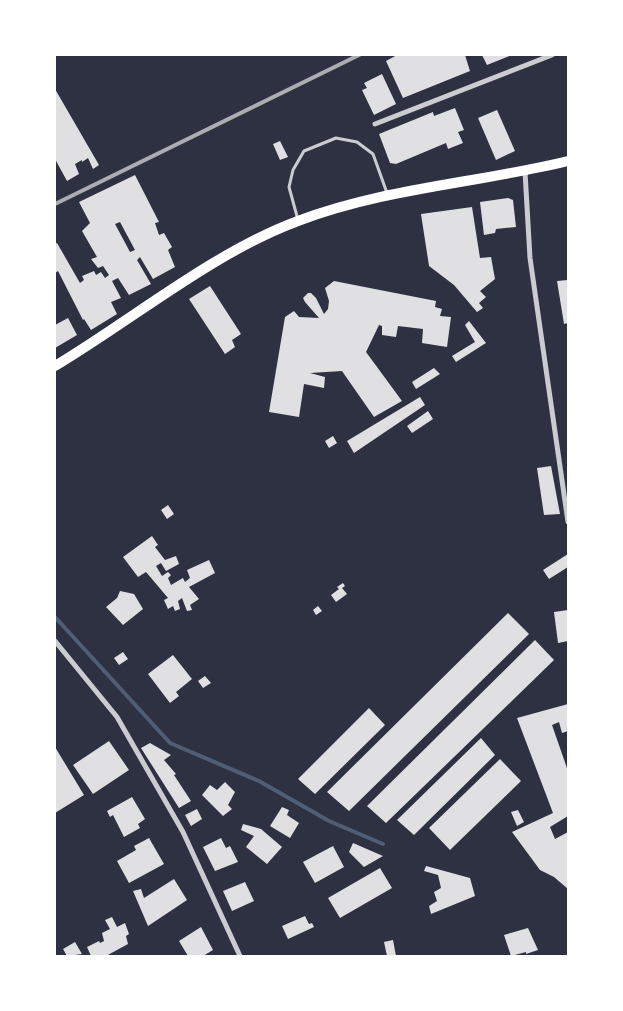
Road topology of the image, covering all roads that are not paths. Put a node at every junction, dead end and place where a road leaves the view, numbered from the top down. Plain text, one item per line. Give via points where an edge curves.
1 (552, 55) edge
2 (375, 124) dead end
3 (568, 161) edge
4 (524, 172) junction
5 (387, 194) junction
6 (298, 220) junction
7 (55, 366) edge
8 (568, 522) edge
9 (55, 640) edge
10 (240, 956) edge

1 - 2 street
3 - 4 main road
4 - 5 main road
4 - 8 street via 530,258
5 - 6 main road
5 - 6 lane via 373,154 357,142 336,138 304,151 293,170 289,187
6 - 7 main road via 230,254
9 - 10 street via 117,717 183,832

